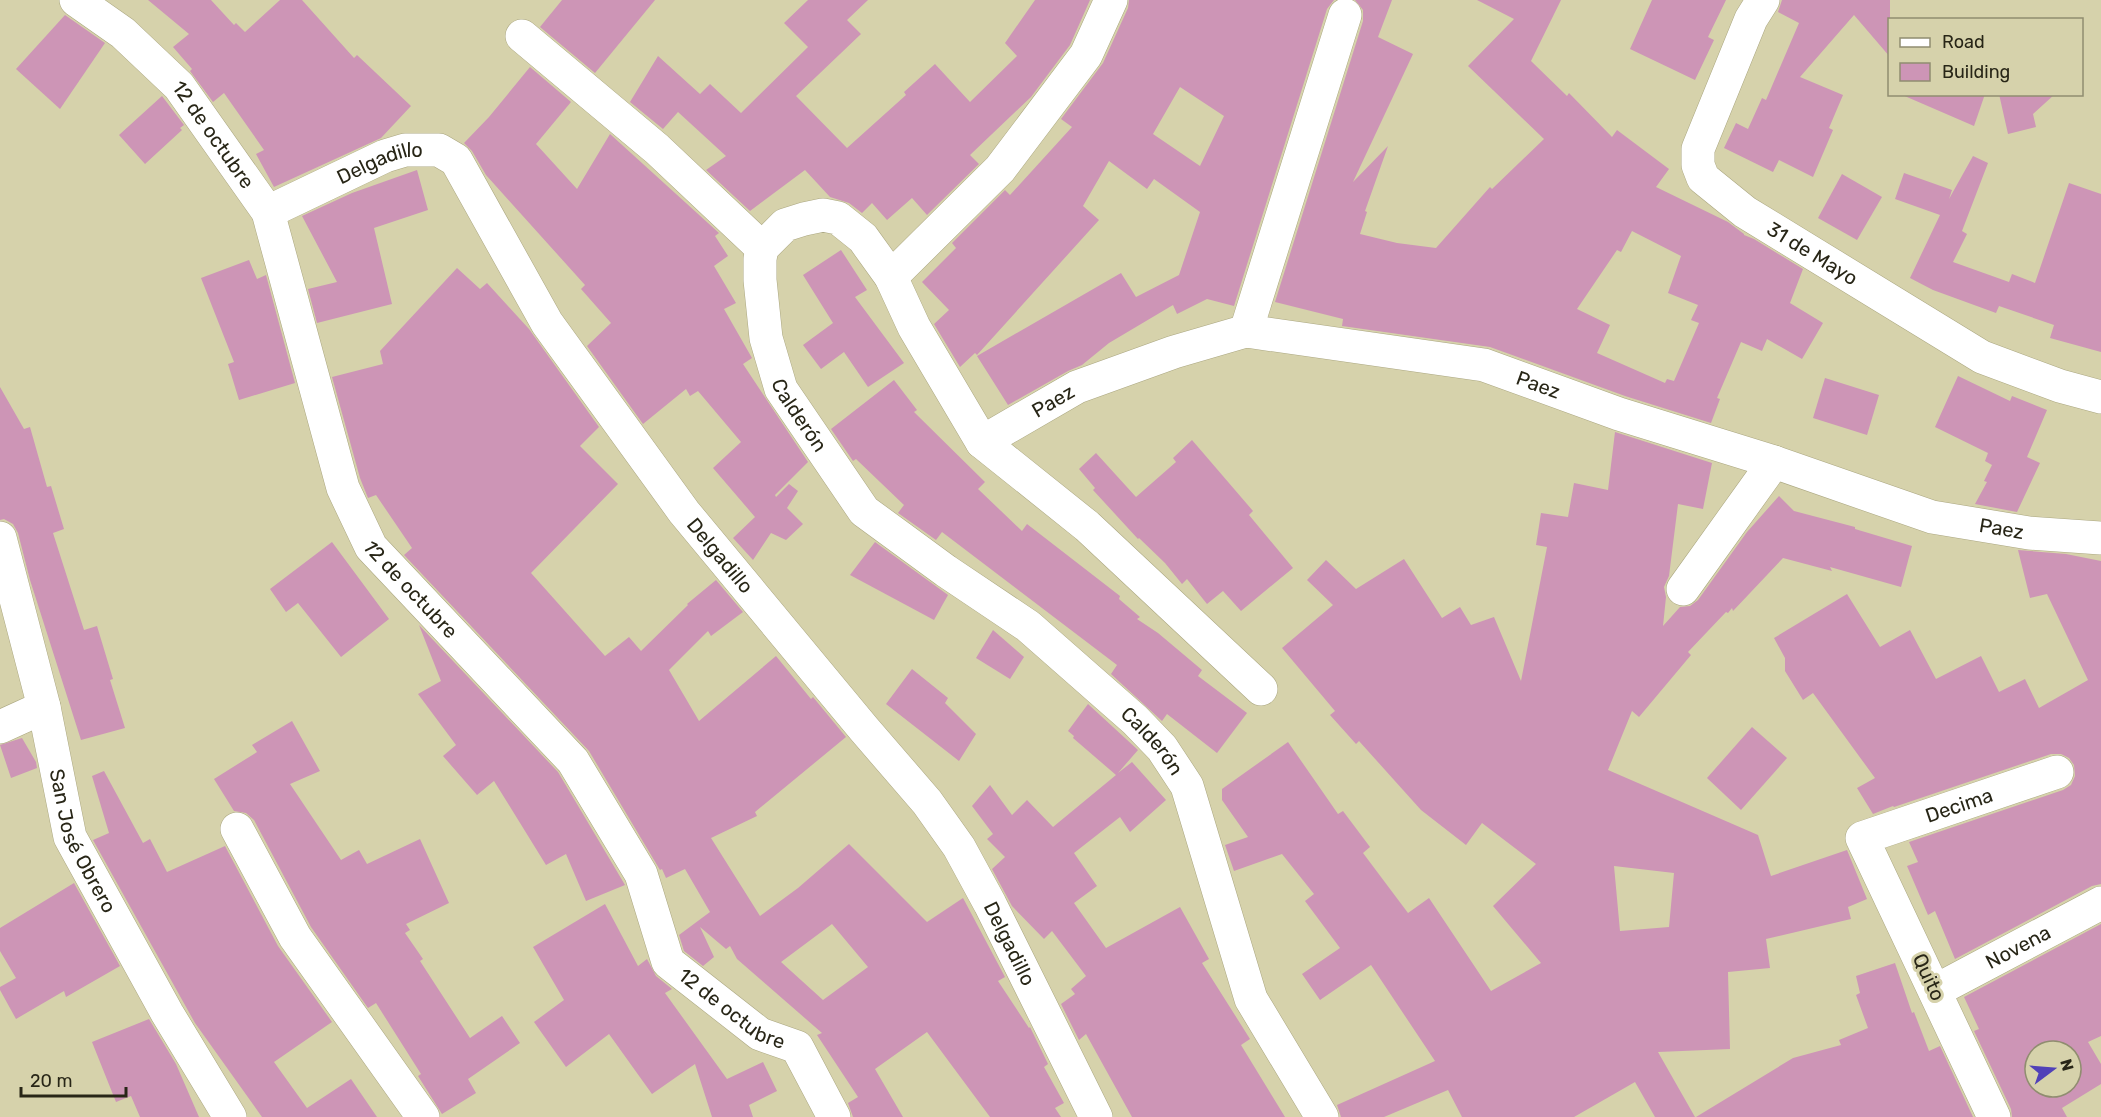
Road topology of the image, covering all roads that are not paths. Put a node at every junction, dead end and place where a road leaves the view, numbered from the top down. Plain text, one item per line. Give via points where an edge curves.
1 (76, 0) edge
2 (1111, 0) edge
3 (1763, 0) edge
4 (1345, 15) dead end
5 (522, 36) dead end
6 (268, 212) junction
7 (762, 248) junction
8 (891, 277) junction
9 (1246, 331) junction
10 (2101, 397) edge
11 (982, 442) junction
12 (1774, 462) junction
13 (0, 538) edge
14 (2101, 538) edge
15 (1683, 589) dead end
16 (0, 613) edge
17 (28, 650) junction
18 (1261, 689) dead end
19 (44, 706) junction
20 (0, 727) edge
21 (2057, 772) dead end
22 (237, 829) dead end
23 (1863, 838) joint
24 (2101, 903) edge
25 (1935, 991) junction
26 (230, 1117) edge
27 (423, 1117) edge
28 (834, 1117) edge
29 (1096, 1117) edge
30 (1322, 1117) edge
31 (1994, 1117) edge

1 - 6 street, 12 de octubre via 123,33 180,86
2 - 8 street via 1086,55 1000,169
3 - 10 street, 31 de Mayo via 1698,150 1703,178 1744,212 1982,357
4 - 9 street
5 - 7 street via 657,149
6 - 28 street, 12 de octubre via 343,488 371,547 573,761 640,874 668,962 760,1034 797,1047
6 - 29 street, Delgadillo via 395,153 439,150 456,160 547,323 684,512 927,802 959,847
7 - 8 street via 785,225 823,215 838,219 863,238
7 - 30 street, Calderón via 760,280 766,338 781,389 864,512 1028,626 1135,720 1162,748 1188,786 1251,999
8 - 11 street via 914,327
9 - 11 street, Paez via 1077,387
9 - 12 street, Paez via 1484,365 1619,414
11 - 18 street via 1087,526
12 - 14 street, Paez via 1932,517 2029,533
12 - 15 street
13 - 17 street, San José Obrero
16 - 17 street
17 - 19 street, San José Obrero
19 - 20 street
19 - 26 street, San José Obrero via 70,837
21 - 23 street, Decima
22 - 27 street via 295,938
23 - 25 street, Quito
24 - 25 street, Novena
25 - 31 street, Quito

